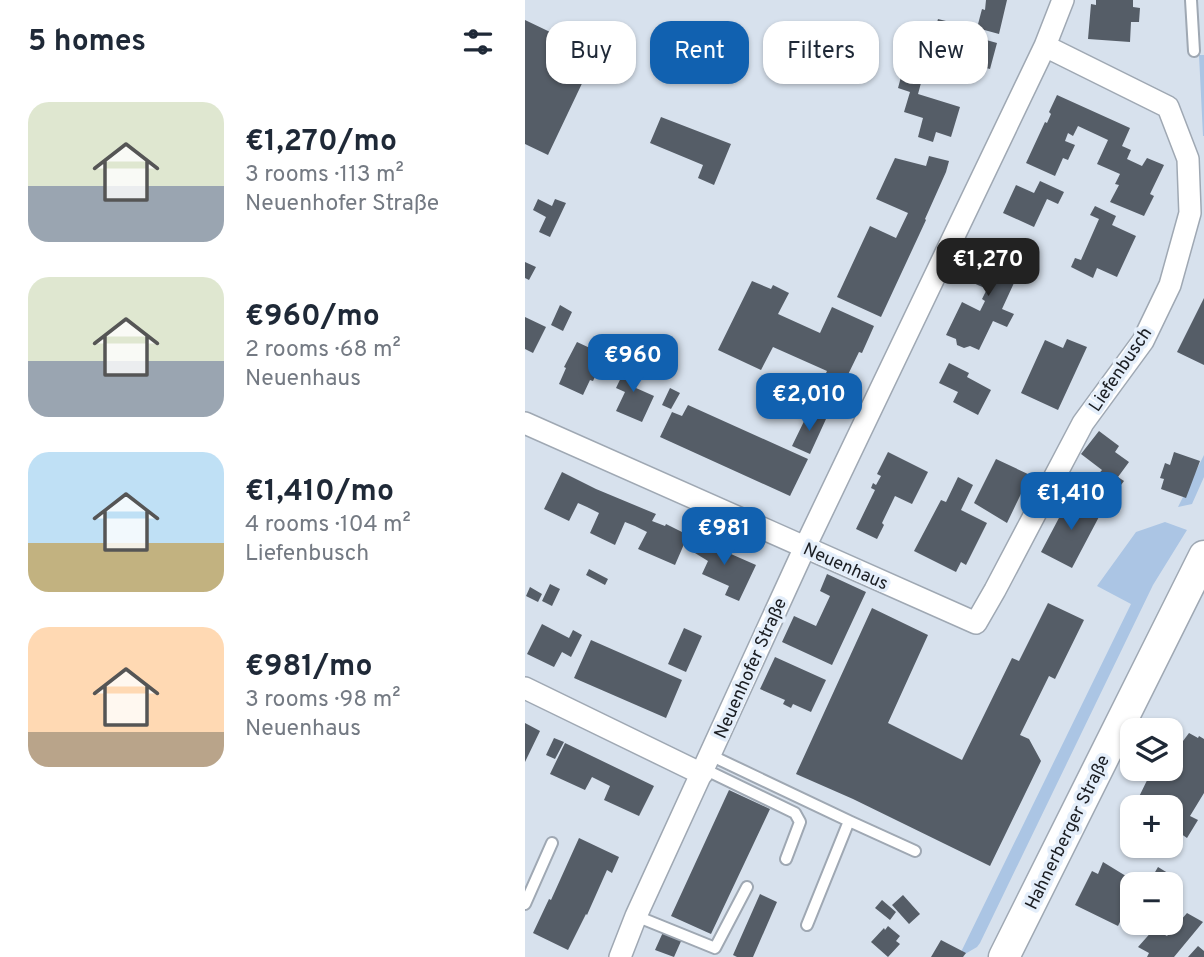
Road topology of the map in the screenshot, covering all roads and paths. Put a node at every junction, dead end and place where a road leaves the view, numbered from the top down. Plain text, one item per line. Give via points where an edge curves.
1 (1063, 0) edge
2 (1191, 0) edge
3 (1045, 46) junction
4 (1194, 51) dead end
5 (525, 423) edge
6 (805, 547) junction
7 (1204, 556) edge
8 (976, 623) joint
9 (525, 688) edge
10 (705, 766) junction
11 (849, 821) junction
12 (552, 843) dead end
13 (915, 851) dead end
14 (786, 859) dead end
15 (747, 887) dead end
16 (525, 904) edge
17 (636, 916) junction
18 (807, 925) dead end
19 (620, 957) edge
20 (1004, 957) edge

1 - 3 street, Neuenhofer Straße
2 - 4 lane
3 - 6 street, Neuenhofer Straße
3 - 8 street, Liefenbusch via 1168,107 1188,159 1190,212 1170,285 1143,341 1083,423
5 - 6 street, Neuenhaus
6 - 8 street, Neuenhaus
6 - 10 street, Neuenhofer Straße
7 - 20 main road, Hahnerberger Straße
9 - 10 street
10 - 11 lane
10 - 14 lane via 795,813 800,822
10 - 17 street, Neuenhofer Straße
11 - 13 lane
11 - 18 lane
12 - 16 lane
15 - 17 lane via 715,948
17 - 19 street, Neuenhofer Straße

